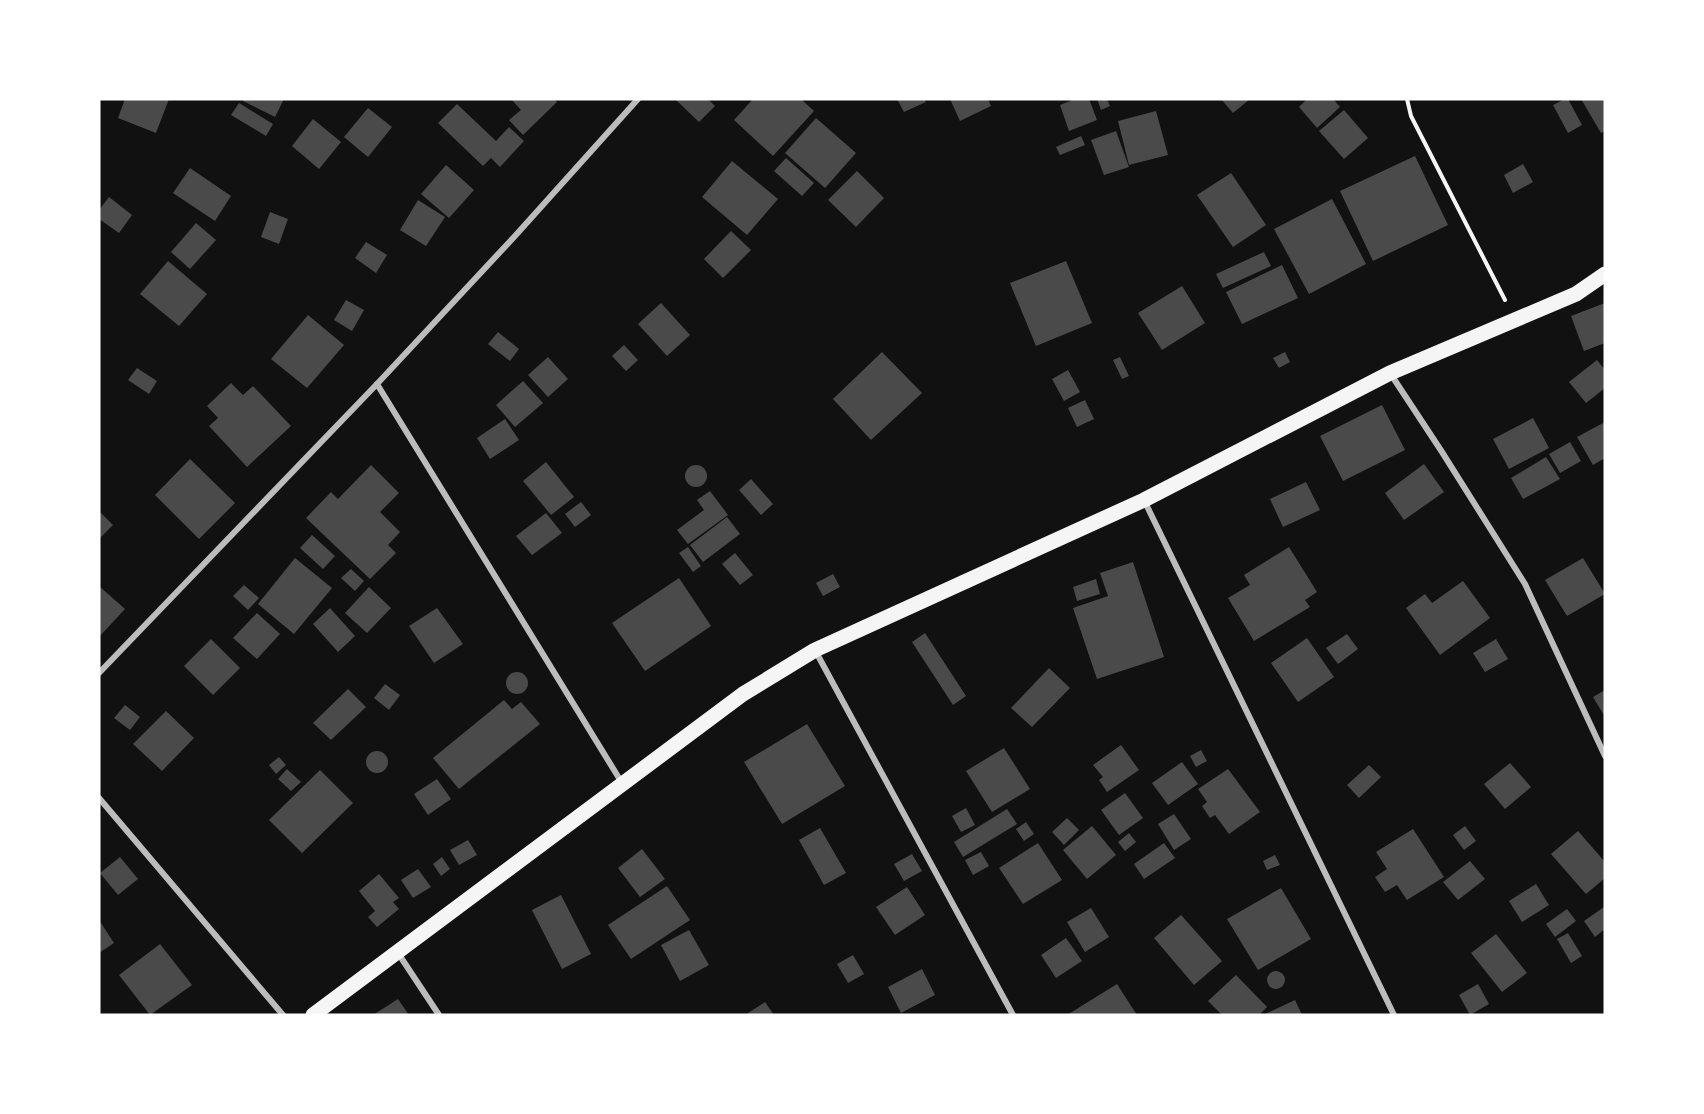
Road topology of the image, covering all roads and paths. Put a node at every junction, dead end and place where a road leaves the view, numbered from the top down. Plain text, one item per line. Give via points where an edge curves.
1 (638, 99) edge
2 (1407, 99) edge
3 (1605, 274) edge
4 (1515, 319) junction
5 (1390, 373) junction
6 (376, 384) junction
7 (1144, 500) junction
8 (815, 650) junction
9 (99, 673) edge
10 (1605, 756) edge
11 (622, 783) junction
12 (99, 798) edge
13 (398, 951) junction
14 (284, 1015) edge
15 (313, 1015) edge
16 (439, 1015) edge
17 (1013, 1015) edge
18 (1394, 1015) edge

1 - 6 street
2 - 4 path via 1411,116
3 - 4 main road via 1576,294
4 - 5 main road
5 - 7 main road
5 - 10 street via 1525,584
6 - 9 street
6 - 11 street
7 - 8 main road
7 - 18 street
8 - 11 main road via 743,694
8 - 17 street
11 - 13 main road
12 - 14 street
13 - 15 main road
13 - 16 street

